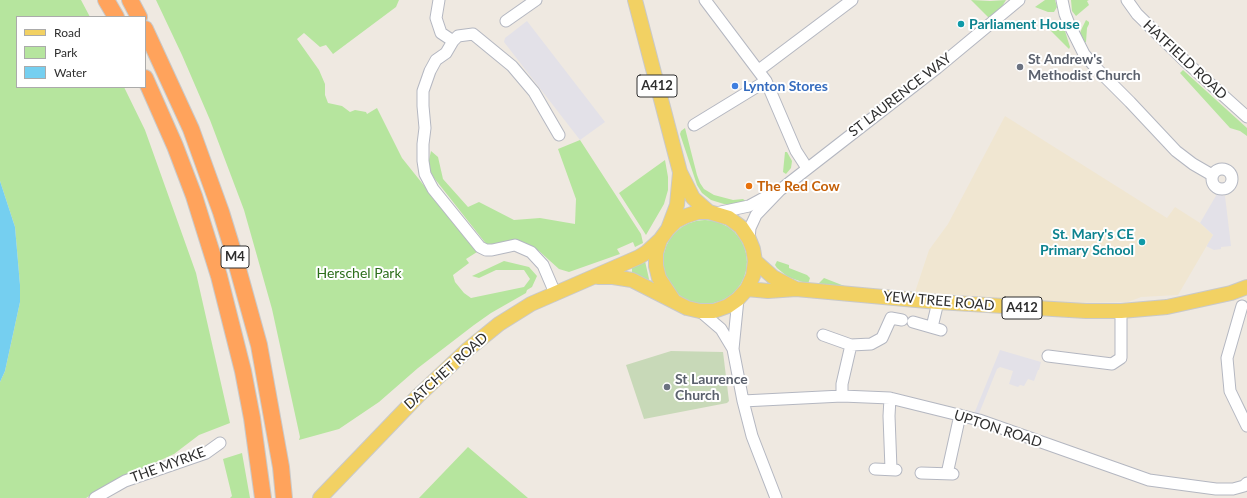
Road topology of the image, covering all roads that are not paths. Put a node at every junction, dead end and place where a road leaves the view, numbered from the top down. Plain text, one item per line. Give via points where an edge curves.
1 (106, 0) edge
2 (130, 0) edge
3 (439, 0) edge
4 (536, 0) edge
5 (635, 0) edge
6 (705, 0) edge
7 (852, 0) edge
8 (1020, 0) edge
9 (1062, 0) edge
10 (1127, 0) edge
11 (115, 16) edge
12 (138, 16) edge
13 (506, 21) dead end
14 (146, 31) edge
15 (453, 41) junction
16 (759, 70) junction
17 (146, 80) edge
18 (766, 81) junction
19 (1247, 117) edge
20 (694, 125) dead end
21 (559, 135) dead end
22 (807, 168) junction
23 (680, 172) junction
24 (1212, 175) dead end
25 (780, 190) junction
26 (712, 213) junction
27 (664, 235) junction
28 (749, 239) junction
29 (755, 261) junction
30 (595, 277) junction
31 (1247, 287) edge
32 (796, 289) junction
33 (555, 293) junction
34 (743, 294) junction
35 (674, 300) junction
36 (938, 302) junction
37 (1242, 306) dead end
38 (700, 311) junction
39 (1121, 311) junction
40 (1243, 321) edge
41 (823, 335) dead end
42 (851, 345) junction
43 (733, 349) junction
44 (1048, 356) dead end
45 (842, 396) junction
46 (890, 398) junction
47 (743, 401) junction
48 (960, 415) junction
49 (1247, 426) edge
50 (220, 443) dead end
51 (875, 469) dead end
52 (921, 473) dead end
53 (1247, 483) edge
54 (95, 498) edge
55 (263, 498) edge
56 (284, 498) edge
57 (320, 498) edge
58 (776, 498) edge

1 - 11 highway
2 - 12 highway
3 - 15 street via 436,18 441,32
4 - 13 street
5 - 23 main road, A412
6 - 16 street
7 - 16 street
8 - 22 street, ST LAURENCE WAY
9 - 24 street via 1069,24 1084,54 1176,151
10 - 19 street, HATFIELD ROAD via 1137,14 1186,62
14 - 56 highway, M4 via 191,129 233,251 259,345 281,467
15 - 21 street via 458,36 474,34 512,66 534,92
15 - 33 street via 446,53 436,60 423,91 425,174 433,189 480,247 492,250 515,245 532,252 543,266
16 - 18 street
17 - 55 highway, M4 via 194,196 219,276 243,371
18 - 20 street
18 - 22 street via 796,151
22 - 25 street, ST LAURENCE WAY
23 - 26 main road, A412 via 692,198
23 - 27 main road, A412 via 677,205
25 - 26 street, ST LAURENCE WAY via 749,206
25 - 28 street, ST LAURENCE WAY via 756,215 750,228
26 - 27 main road via 698,212 686,216 676,221
26 - 28 main road via 735,222
27 - 30 main road, DATCHET ROAD via 639,257
27 - 35 main road via 656,253 656,266 658,278
28 - 29 main road
29 - 32 main road, YEW TREE ROAD / A412 via 773,277
29 - 34 main road via 753,276
30 - 33 main road, DATCHET ROAD
30 - 35 main road, DATCHET ROAD via 632,280
31 - 39 main road, YEW TREE ROAD / A412 via 1167,307
32 - 34 main road, YEW TREE ROAD / A412
32 - 36 main road, YEW TREE ROAD / A412
33 - 57 main road, DATCHET ROAD via 515,313 486,334 418,396
34 - 38 main road via 728,306
34 - 43 street
35 - 38 main road via 687,308
36 - 39 main road, YEW TREE ROAD / A412
36 - 42 street via 936,328 891,318 882,338 870,344
37 - 40 street
38 - 43 street via 721,329
39 - 44 street via 1121,358 1112,364
40 - 49 street via 1227,358 1230,392
41 - 42 street
42 - 45 street via 842,384
43 - 47 street
45 - 46 street, UPTON ROAD
45 - 47 street, UPTON ROAD
46 - 48 street, UPTON ROAD
46 - 51 street via 894,470
47 - 58 street via 752,436
48 - 52 street via 950,474
48 - 53 street, UPTON ROAD via 1149,480 1216,489 1233,489
50 - 54 street, THE MYRKE via 206,453 125,481

